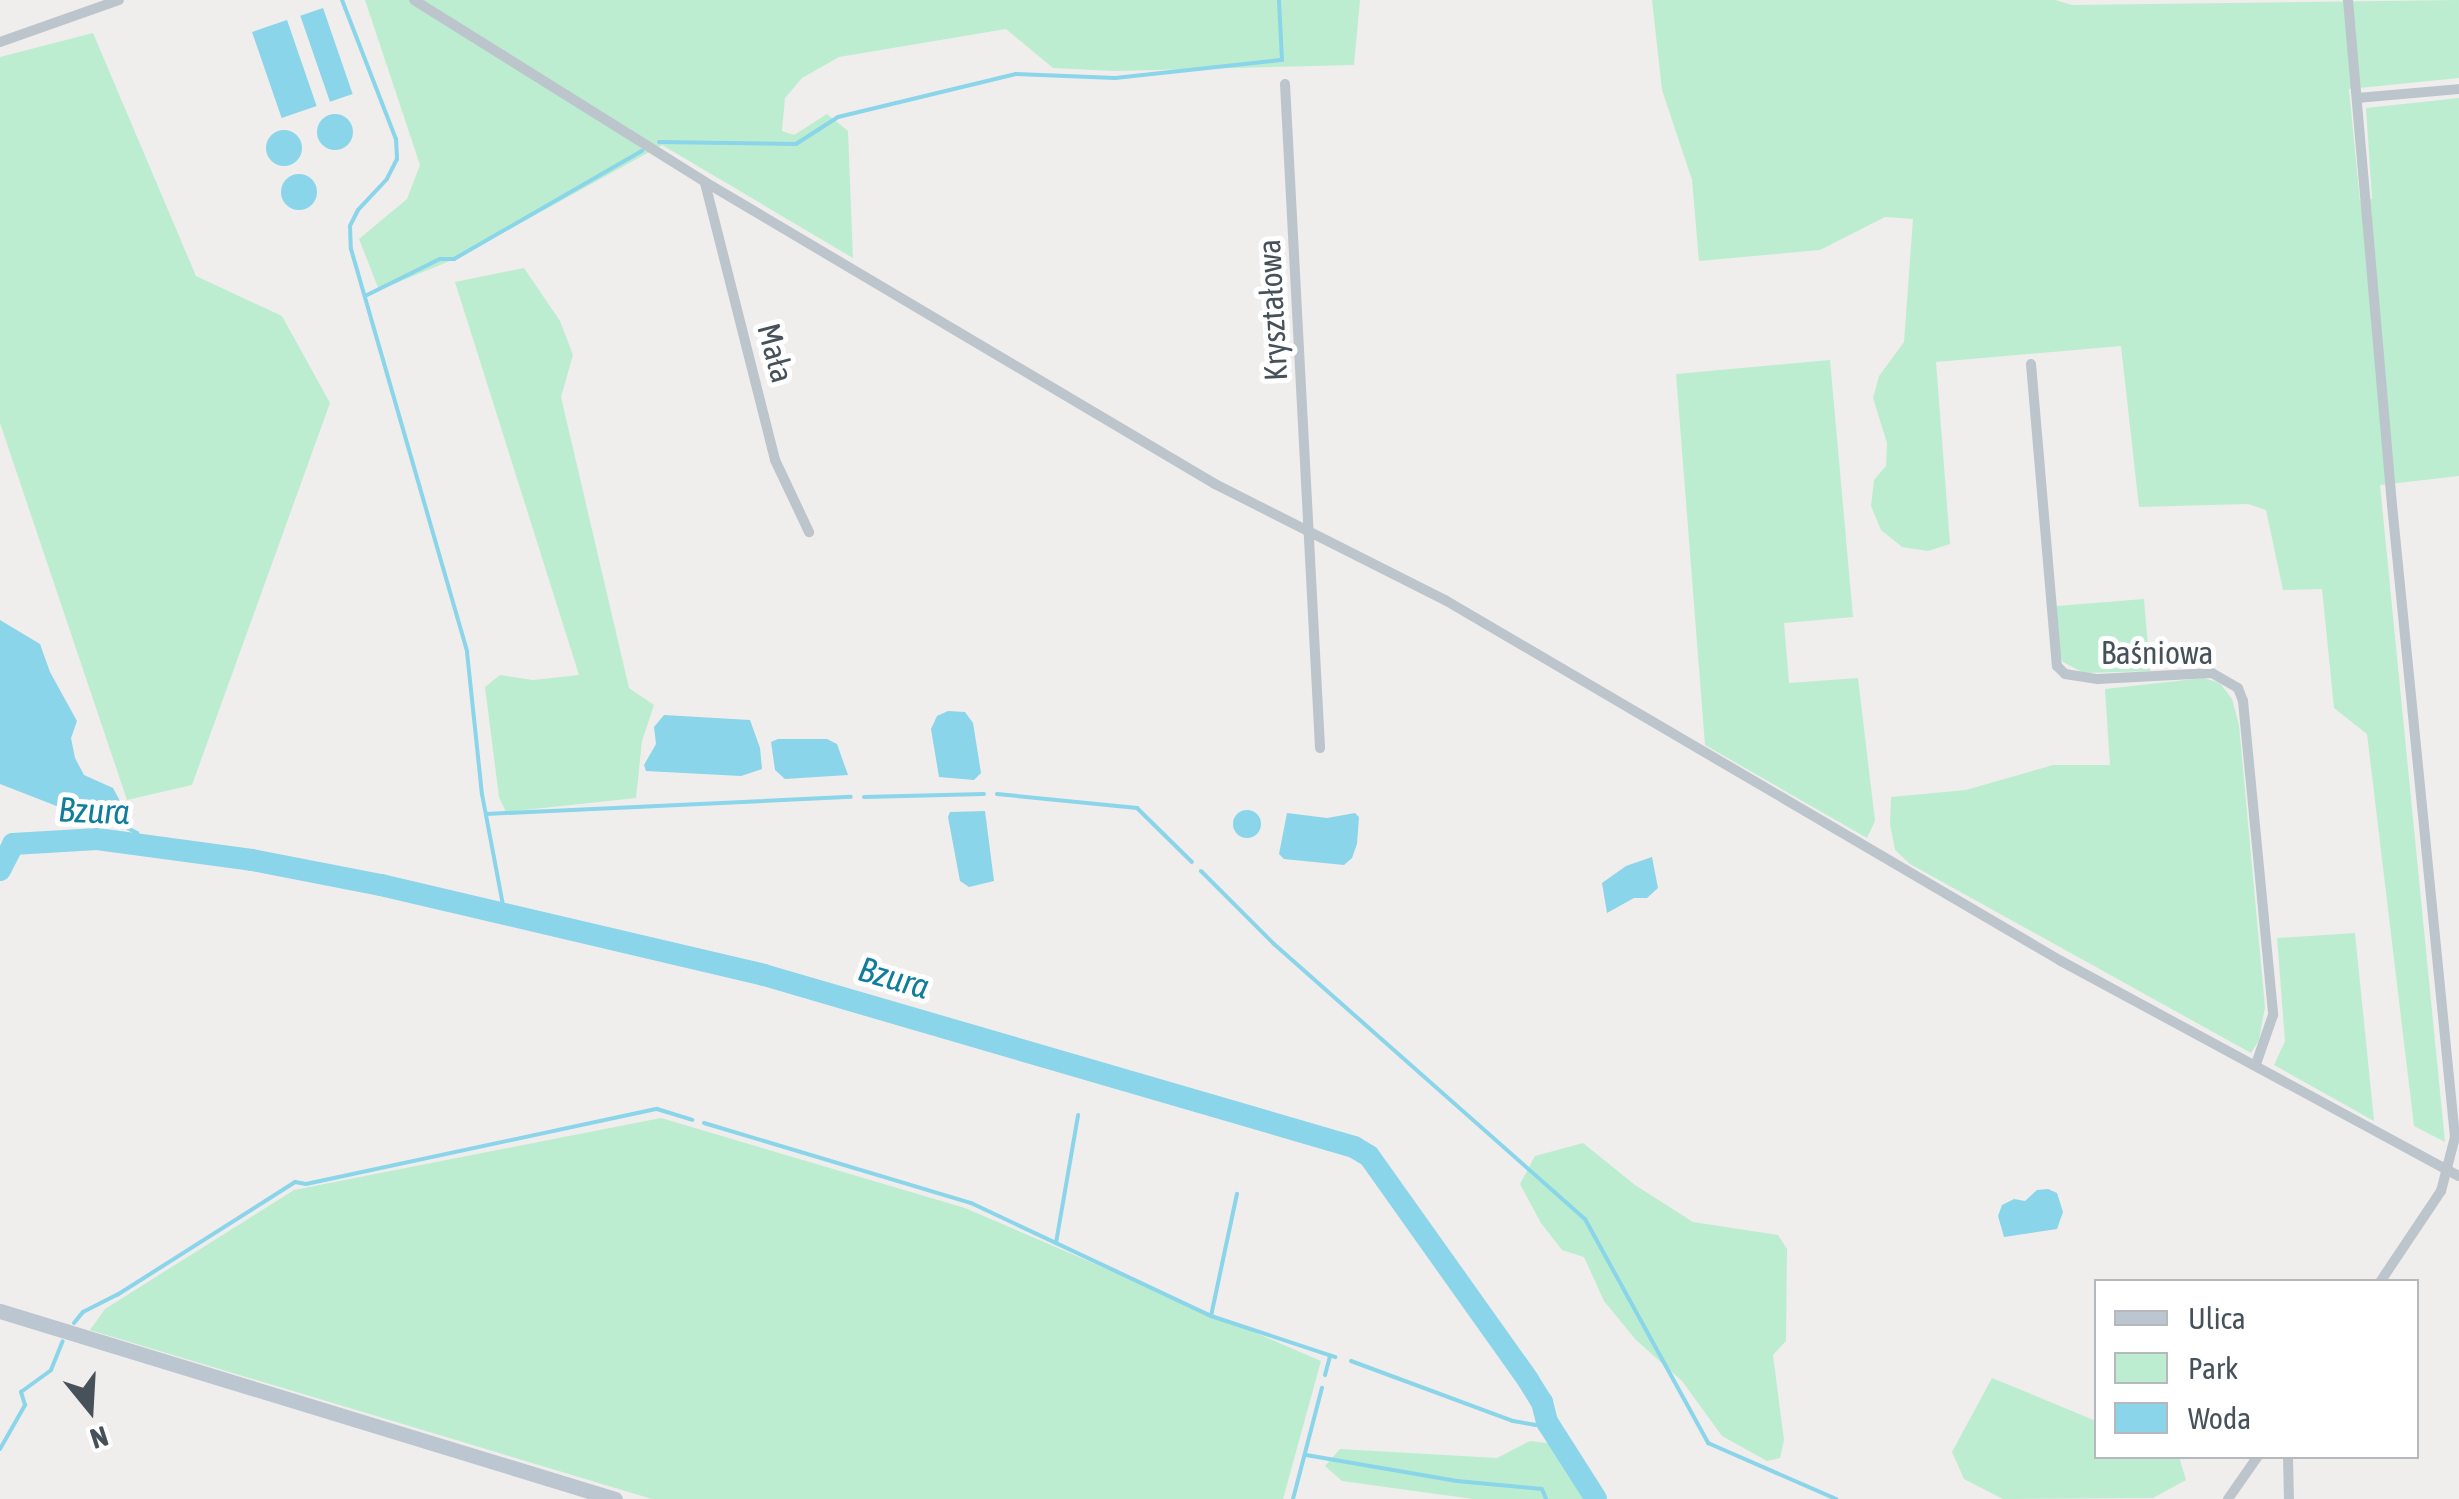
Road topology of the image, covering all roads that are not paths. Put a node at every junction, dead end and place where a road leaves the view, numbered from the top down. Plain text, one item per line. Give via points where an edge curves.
1 (120, 0) edge
2 (414, 0) edge
3 (2348, 0) edge
4 (0, 42) edge
5 (1285, 84) dead end
6 (2459, 89) edge
7 (2357, 98) junction
8 (705, 182) junction
9 (2032, 364) dead end
10 (809, 532) dead end
11 (1310, 533) junction
12 (1320, 748) dead end
13 (2256, 1064) junction
14 (2454, 1175) edge
15 (2382, 1279) edge
16 (0, 1311) edge
17 (2256, 1459) edge
18 (2288, 1459) edge
19 (615, 1499) edge
20 (2228, 1499) edge
21 (2289, 1499) edge

1 - 4 street
2 - 8 street
3 - 7 street
5 - 11 street, Kryształowa
6 - 7 street
7 - 14 street
8 - 10 street, Mała via 775,460
8 - 11 street via 1197,474
9 - 13 street, Baśniowa via 2057,666 2064,674 2098,679 2212,673 2238,688 2244,702 2272,1014
11 - 12 street, Kryształowa
11 - 13 street via 1446,600 2060,961
13 - 14 street
14 - 15 street
16 - 19 street
17 - 20 street
18 - 21 street

